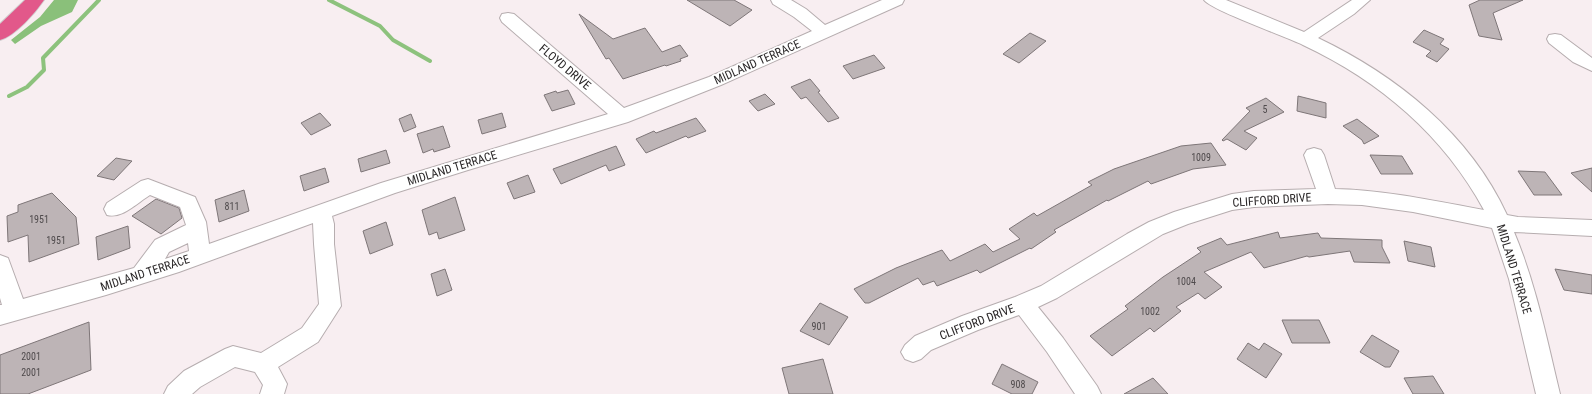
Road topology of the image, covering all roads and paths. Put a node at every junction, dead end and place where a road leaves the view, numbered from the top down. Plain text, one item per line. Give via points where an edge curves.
1 (35, 0) edge
2 (779, 0) edge
3 (896, 0) edge
4 (1212, 0) edge
5 (1362, 0) edge
6 (508, 18) dead end
7 (823, 32) junction
8 (0, 34) edge
9 (1306, 39) junction
10 (1555, 39) dead end
11 (1592, 65) edge
12 (621, 117) junction
13 (1314, 155) dead end
14 (1328, 196) junction
15 (114, 210) dead end
16 (321, 212) junction
17 (1500, 222) junction
18 (1592, 228) edge
19 (197, 229) junction
20 (200, 255) junction
21 (0, 264) edge
22 (142, 274) junction
23 (1023, 304) junction
24 (8, 313) edge
25 (913, 352) dead end
26 (263, 364) junction
27 (176, 394) edge
28 (272, 394) edge
29 (1089, 394) edge
30 (1548, 394) edge

1 - 8 highway
2 - 7 street
3 - 7 street, MIDLAND TERRACE
4 - 9 street, MIDLAND TERRACE
5 - 9 street
6 - 12 street, FLOYD DRIVE
7 - 12 street, MIDLAND TERRACE via 714,81
9 - 17 street, MIDLAND TERRACE via 1364,70 1403,98 1424,117 1472,171
10 - 11 street
12 - 16 street, MIDLAND TERRACE via 424,176
13 - 14 street
14 - 17 street, CLIFFORD DRIVE via 1386,199
14 - 23 street, CLIFFORD DRIVE via 1232,202 1181,218 1134,240 1049,292
15 - 19 street via 148,186 188,202
16 - 20 street, MIDLAND TERRACE
16 - 26 street via 330,306 310,336
17 - 18 street, CLIFFORD DRIVE via 1542,227
17 - 30 street, MIDLAND TERRACE via 1520,281
19 - 20 street
19 - 22 street via 162,246
20 - 22 street, MIDLAND TERRACE
21 - 24 street
22 - 24 street, MIDLAND TERRACE
23 - 25 street, CLIFFORD DRIVE via 923,343
23 - 29 street via 1056,345
26 - 27 street via 233,356 192,379
26 - 28 street via 275,384

